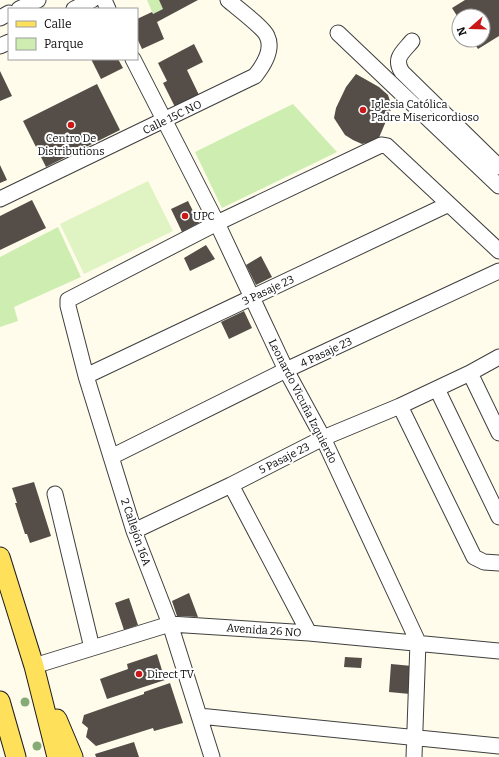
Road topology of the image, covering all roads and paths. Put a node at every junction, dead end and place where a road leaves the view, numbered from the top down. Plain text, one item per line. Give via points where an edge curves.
1 (38, 0) edge
2 (92, 0) edge
3 (228, 0) edge
4 (21, 8) edge
5 (76, 8) edge
6 (338, 33) dead end
7 (412, 41) dead end
8 (134, 60) edge
9 (164, 120) junction
10 (499, 167) edge
11 (499, 186) edge
12 (0, 199) edge
13 (449, 204) junction
14 (217, 223) junction
15 (499, 252) edge
16 (499, 272) edge
17 (252, 298) junction
18 (499, 357) edge
19 (286, 370) junction
20 (470, 373) junction
21 (86, 376) junction
22 (437, 389) junction
23 (400, 406) junction
24 (499, 433) edge
25 (323, 438) junction
26 (111, 456) junction
27 (232, 485) junction
28 (55, 494) dead end
29 (499, 517) edge
30 (134, 531) junction
31 (0, 557) edge
32 (499, 563) edge
33 (170, 624) junction
34 (309, 633) junction
35 (418, 642) junction
36 (92, 648) junction
37 (499, 651) edge
38 (34, 666) junction
39 (0, 701) edge
40 (199, 716) junction
41 (414, 737) junction
42 (499, 746) edge
43 (16, 757) edge
44 (57, 757) edge
45 (73, 757) edge
46 (212, 757) edge
47 (414, 757) edge

1 - 4 street
2 - 5 street
3 - 9 street, Calle 15C NO via 267,36 269,49 264,65 255,76
6 - 11 street
7 - 10 street via 398,58 398,66 402,72
8 - 9 street, Leonardo Vicuña Izquierdo
9 - 12 street, Calle 15C NO
9 - 14 street, Leonardo Vicuña Izquierdo
13 - 14 street via 387,146 381,145
13 - 15 street
13 - 17 street, 3 Pasaje 23
14 - 17 street, Leonardo Vicuña Izquierdo
14 - 21 street, 2 Callejón 16A via 70,298 67,302
16 - 19 street, 4 Pasaje 23
17 - 19 street, Leonardo Vicuña Izquierdo
17 - 21 street, 3 Pasaje 23
18 - 20 street, 5 Pasaje 23
19 - 25 street, Leonardo Vicuña Izquierdo
19 - 26 street, 4 Pasaje 23
20 - 22 street, 5 Pasaje 23
20 - 24 street
21 - 26 street, 2 Callejón 16A
22 - 23 street, 5 Pasaje 23
22 - 29 street
23 - 25 street, 5 Pasaje 23
23 - 32 street via 474,557 484,562
25 - 27 street, 5 Pasaje 23
25 - 35 street, Leonardo Vicuña Izquierdo
26 - 30 street, 2 Callejón 16A
27 - 30 street, 5 Pasaje 23
27 - 34 street
28 - 36 street
30 - 33 street, 2 Callejón 16A
31 - 38 main road
33 - 34 street, Avenida 26 NO
33 - 36 street, Avenida 26 NO
33 - 40 street, 2 Callejón 16A
34 - 35 street, Avenida 26 NO
35 - 37 street, Avenida 26 NO
35 - 41 street, Leonardo Vicuña Izquierdo
36 - 38 street, Avenida 26 NO
38 - 44 main road
38 - 45 main road
39 - 43 main road
40 - 41 street
40 - 46 street, 2 Callejón 16A
41 - 42 street
41 - 47 street, Leonardo Vicuña Izquierdo

